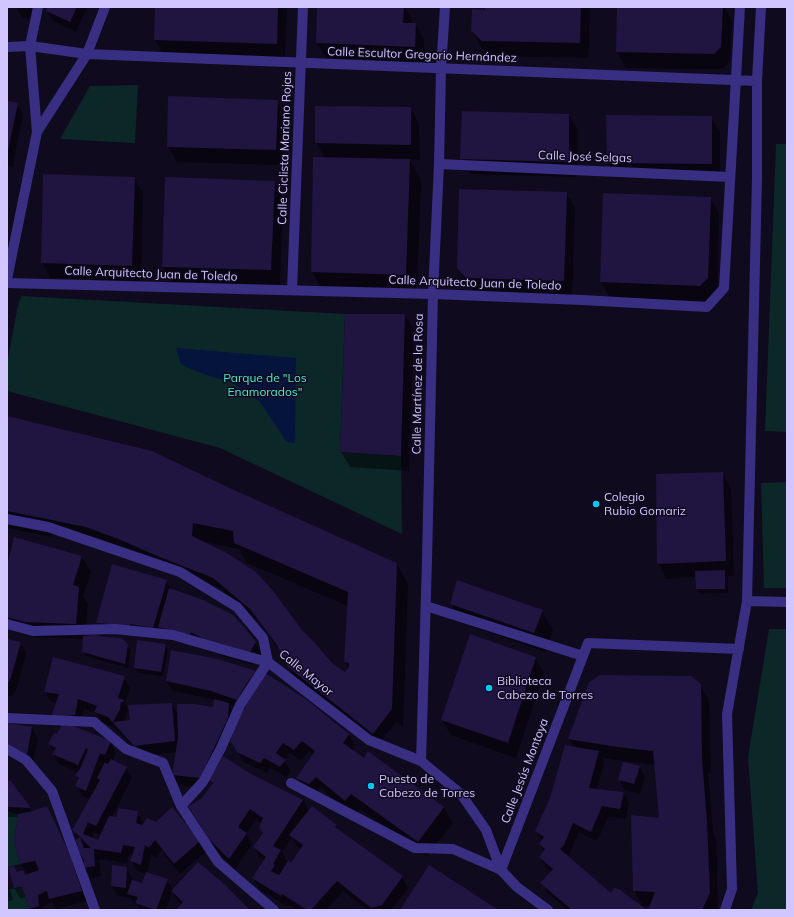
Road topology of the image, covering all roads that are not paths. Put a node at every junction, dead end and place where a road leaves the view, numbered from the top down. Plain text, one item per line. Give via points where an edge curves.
1 (38, 7) edge
2 (105, 7) edge
3 (303, 7) edge
4 (445, 7) edge
5 (740, 7) edge
6 (761, 7) edge
7 (30, 46) junction
8 (7, 47) edge
9 (86, 54) junction
10 (301, 63) junction
11 (441, 69) junction
12 (736, 80) junction
13 (757, 81) junction
14 (37, 132) junction
15 (439, 164) junction
16 (730, 177) junction
17 (7, 279) edge
18 (7, 283) edge
19 (292, 290) junction
20 (433, 294) junction
21 (7, 519) edge
22 (747, 601) junction
23 (787, 602) edge
24 (426, 606) junction
25 (7, 624) edge
26 (739, 649) junction
27 (583, 656) junction
28 (268, 662) junction
29 (7, 718) edge
30 (7, 749) edge
31 (422, 761) junction
32 (291, 783) dead end
33 (181, 806) junction
34 (501, 870) junction
35 (94, 910) edge
36 (274, 910) edge
37 (548, 910) edge
38 (725, 910) edge

1 - 7 street
2 - 9 street
3 - 10 street, Calle Ciclista Mariano Rojas
4 - 11 street, Calle Martínez de la Rosa
5 - 12 street, Calle Arquitecto Juan de Toledo
6 - 13 street
7 - 8 street, Calle Escultor Gregorio Hernández
7 - 9 street, Calle Escultor Gregorio Hernández
7 - 14 street
9 - 10 street, Calle Escultor Gregorio Hernández
9 - 14 street
10 - 11 street, Calle Escultor Gregorio Hernández
10 - 19 street, Calle Ciclista Mariano Rojas
11 - 12 street, Calle Escultor Gregorio Hernández
11 - 15 street, Calle Martínez de la Rosa
12 - 13 street, Calle Escultor Gregorio Hernández
12 - 16 street, Calle Arquitecto Juan de Toledo
13 - 22 street
14 - 17 street
15 - 16 street, Calle José Selgas
15 - 20 street, Calle Martínez de la Rosa
16 - 20 street, Calle Arquitecto Juan de Toledo via 724,288 707,307
18 - 19 street, Calle Arquitecto Juan de Toledo
19 - 20 street, Calle Arquitecto Juan de Toledo
20 - 24 street, Calle Martínez de la Rosa
21 - 28 street, Calle Mayor via 48,528 180,572 237,607 263,638
22 - 23 street
22 - 26 street
24 - 27 street
24 - 31 street, Calle Martínez de la Rosa
25 - 28 street via 33,631 115,629 173,635
26 - 27 street, Calle Jesús Montoya via 588,643
26 - 38 street via 727,714 732,890
27 - 34 street, Calle Jesús Montoya
28 - 31 street, Calle Mayor via 369,740
28 - 33 street via 240,705 203,782
29 - 33 street via 94,722 126,748 163,763
30 - 35 street via 26,760 52,791
31 - 34 street, Calle Mayor via 461,794 486,830
32 - 34 street via 415,848 453,849
33 - 36 street via 218,862
34 - 37 street, Calle Mayor via 517,887

